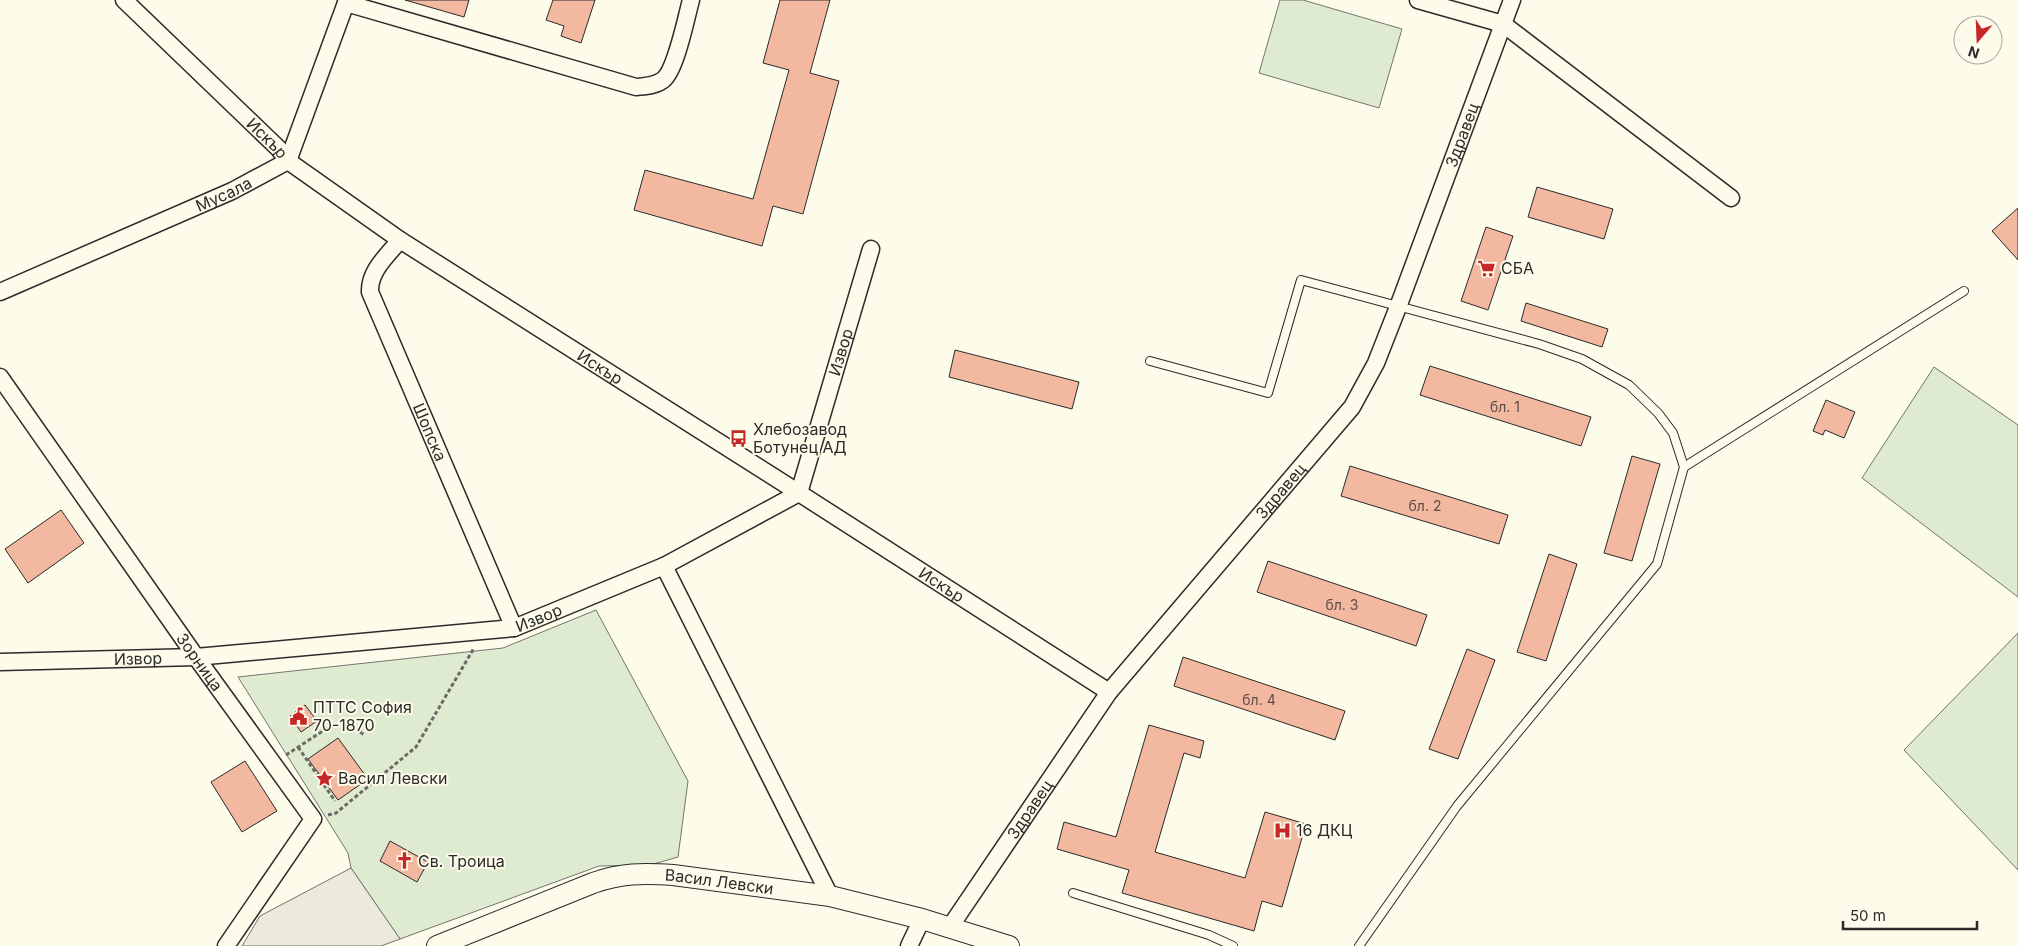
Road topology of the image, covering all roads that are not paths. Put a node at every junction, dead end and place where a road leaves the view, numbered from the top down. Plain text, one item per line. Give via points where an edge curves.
1 (124, 0) edge
2 (691, 0) edge
3 (1418, 0) edge
4 (1512, 0) edge
5 (346, 2) edge
6 (1502, 24) junction
7 (288, 161) junction
8 (1730, 198) dead end
9 (400, 240) junction
10 (871, 249) dead end
11 (1964, 291) dead end
12 (0, 292) edge
13 (1398, 306) junction
14 (1150, 361) dead end
15 (0, 376) edge
16 (1684, 467) junction
17 (799, 493) junction
18 (664, 566) junction
19 (514, 628) junction
20 (196, 657) junction
21 (0, 662) edge
22 (1109, 692) junction
23 (1074, 893) dead end
24 (830, 896) junction
25 (922, 919) junction
26 (950, 927) junction
27 (226, 946) edge
28 (437, 946) edge
29 (909, 946) edge
30 (1008, 946) edge
31 (1233, 946) edge
32 (1359, 946) edge

1 - 7 street, Искър
2 - 5 street via 672,69 651,86 636,87
3 - 6 street
4 - 6 street, Здравец
5 - 7 street
6 - 8 street
6 - 13 street, Здравец
7 - 9 street, Искър
7 - 12 street, Мусала via 232,191
9 - 17 street, Искър
9 - 19 street, Шопска via 374,271 369,282 370,292
10 - 17 street, Извор
11 - 16 lane
13 - 14 lane via 1301,280 1268,393
13 - 16 lane via 1540,344 1582,359 1629,385 1673,433
13 - 22 street, Здравец via 1376,363 1352,407
15 - 20 street, Зорница
16 - 32 lane via 1657,564 1457,806
17 - 18 street, Извор
17 - 22 street, Искър
18 - 19 street, Извор
18 - 24 street
19 - 20 street, Извор
20 - 21 street, Извор
20 - 27 street, Зорница via 313,819
22 - 26 street, Здравец
23 - 31 lane via 1209,935
24 - 25 street, Васил Левски
24 - 28 street, Васил Левски via 673,875 615,876
25 - 26 street, Васил Левски
25 - 29 street
26 - 30 street, Васил Левски

